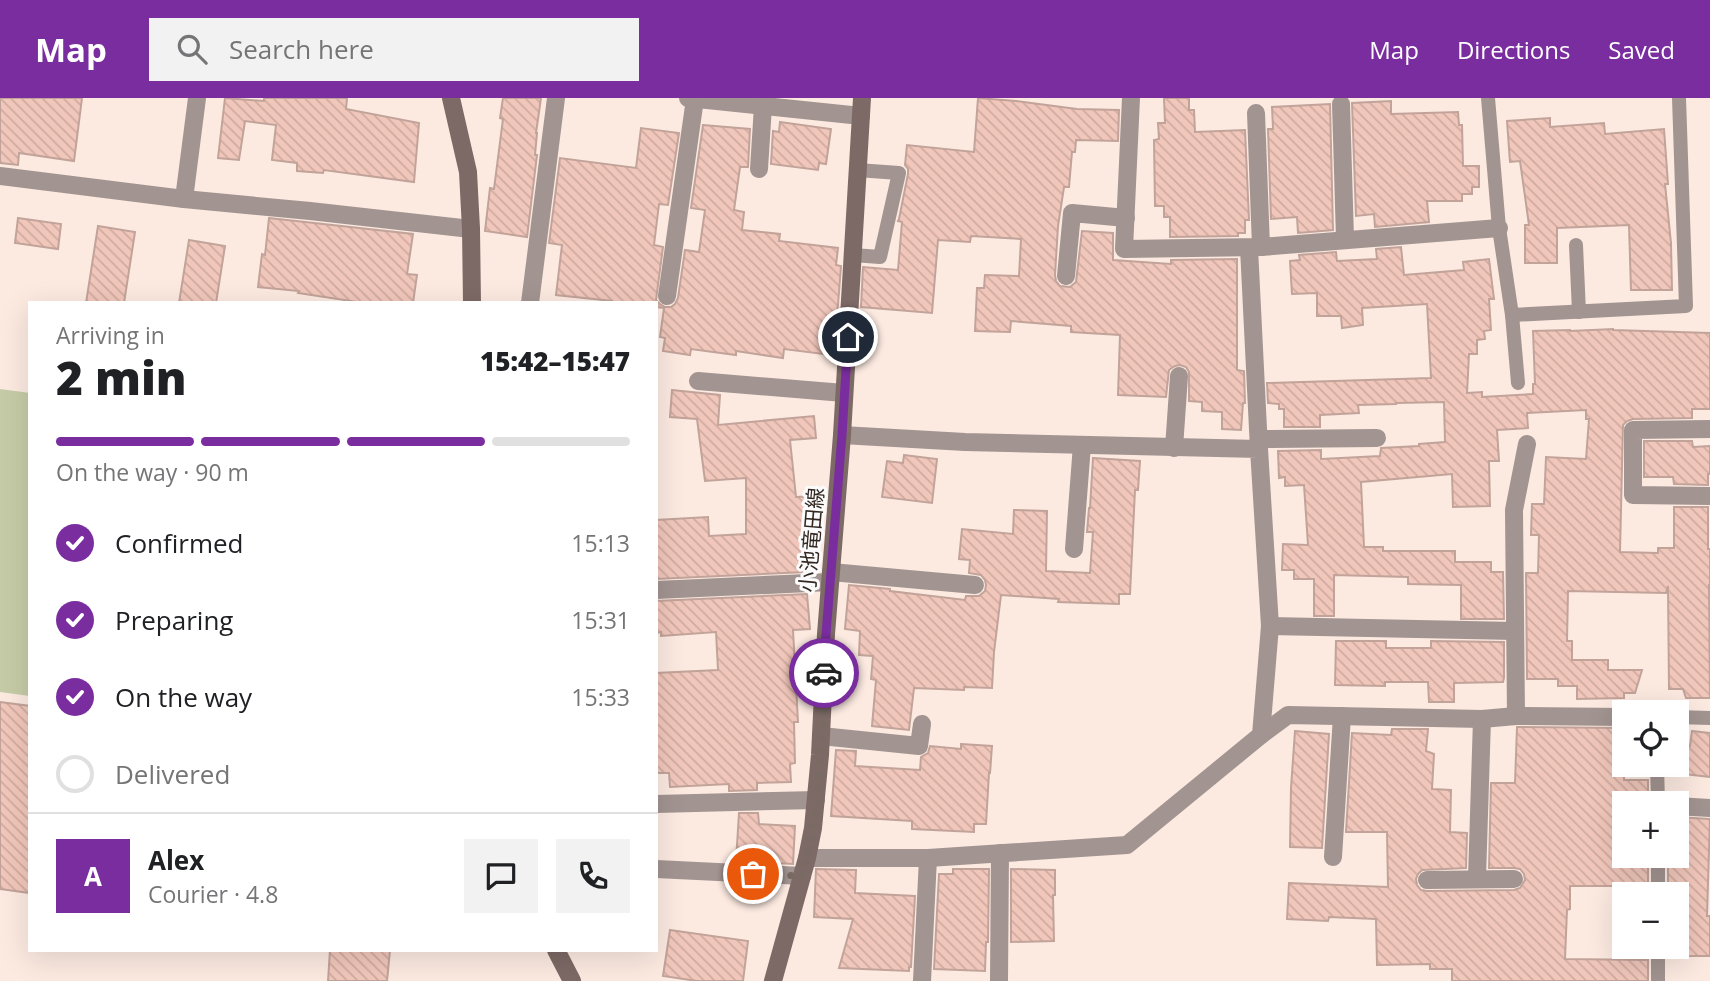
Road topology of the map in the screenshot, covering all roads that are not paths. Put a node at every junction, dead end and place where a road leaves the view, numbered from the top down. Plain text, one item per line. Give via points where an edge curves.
1 (197, 98) edge
2 (451, 98) edge
3 (556, 98) edge
4 (1131, 98) edge
5 (1488, 98) edge
6 (1679, 98) edge
7 (699, 99) edge
8 (1341, 104) dead end
9 (763, 106) junction
10 (861, 107) edge
11 (1256, 113) dead end
12 (759, 169) dead end
13 (857, 170) junction
14 (0, 176) edge
15 (184, 199) junction
16 (1126, 218) junction
17 (1499, 228) junction
18 (471, 229) junction
19 (1345, 239) junction
20 (1576, 244) dead end
21 (1255, 247) junction
22 (853, 255) junction
23 (1066, 276) dead end
24 (667, 296) dead end
25 (472, 301) edge
26 (530, 301) edge
27 (1579, 312) junction
28 (1512, 315) junction
29 (1179, 376) dead end
30 (698, 381) dead end
31 (1518, 383) dead end
32 (844, 393) junction
33 (1710, 429) edge
34 (842, 435) junction
35 (1377, 438) dead end
36 (1527, 443) dead end
37 (1259, 444) junction
38 (1082, 445) junction
39 (1174, 448) junction
40 (1710, 496) edge
41 (1074, 549) dead end
42 (831, 577) junction
43 (975, 585) dead end
44 (658, 590) edge
45 (1270, 626) junction
46 (1515, 631) junction
47 (1342, 716) junction
48 (1516, 716) junction
49 (1612, 717) edge
50 (1689, 717) edge
51 (1710, 718) edge
52 (1482, 719) junction
53 (922, 724) dead end
54 (1261, 735) junction
55 (821, 736) junction
56 (816, 800) junction
57 (658, 804) edge
58 (1689, 807) edge
59 (1710, 808) edge
60 (1000, 853) junction
61 (1333, 857) dead end
62 (807, 858) junction
63 (928, 858) junction
64 (658, 869) edge
65 (802, 876) junction
66 (1477, 878) junction
67 (1514, 879) dead end
68 (1427, 880) dead end
69 (557, 952) edge
70 (1658, 959) edge
71 (572, 981) edge
72 (773, 981) edge
73 (922, 981) edge
74 (999, 981) edge
75 (1658, 981) edge

1 - 15 street
2 - 18 main road via 468,172
3 - 26 street
4 - 16 street
5 - 17 lane
6 - 27 lane via 1686,306
7 - 9 street
7 - 24 street
8 - 19 street
9 - 10 street
9 - 12 street
10 - 13 main road, 小池竜田線
11 - 21 street
13 - 22 main road, 小池竜田線
13 - 22 lane via 898,173 880,257
14 - 15 street
15 - 18 street
16 - 21 street via 1124,249
16 - 23 street via 1072,213
17 - 19 street
17 - 28 lane
18 - 25 main road
19 - 21 street
20 - 27 lane
21 - 37 street
22 - 32 main road, 小池竜田線
27 - 28 lane
28 - 31 lane
29 - 39 street
30 - 32 street
32 - 34 main road, 小池竜田線
33 - 40 street via 1633,430 1633,495
34 - 38 street
34 - 42 main road, 小池竜田線
35 - 37 street
36 - 46 street via 1514,510
37 - 39 street
37 - 45 street
38 - 39 street
38 - 41 street
42 - 43 street
42 - 44 street
42 - 55 main road, 小池竜田線
45 - 46 street
45 - 54 street
46 - 48 street
47 - 52 street
47 - 54 street via 1288,715
47 - 61 street
48 - 49 street
48 - 52 street
50 - 51 lane
52 - 66 street
53 - 55 street via 919,746
54 - 60 street via 1127,845
55 - 56 main road, 小池竜田線
56 - 57 street
56 - 62 main road, 小池竜田線
58 - 59 street
60 - 63 street
60 - 74 street
62 - 63 street
62 - 65 main road, 小池竜田線
63 - 73 street
64 - 65 street
65 - 72 main road, 小池竜田線
66 - 67 street
66 - 68 street
69 - 71 main road
70 - 75 lane

